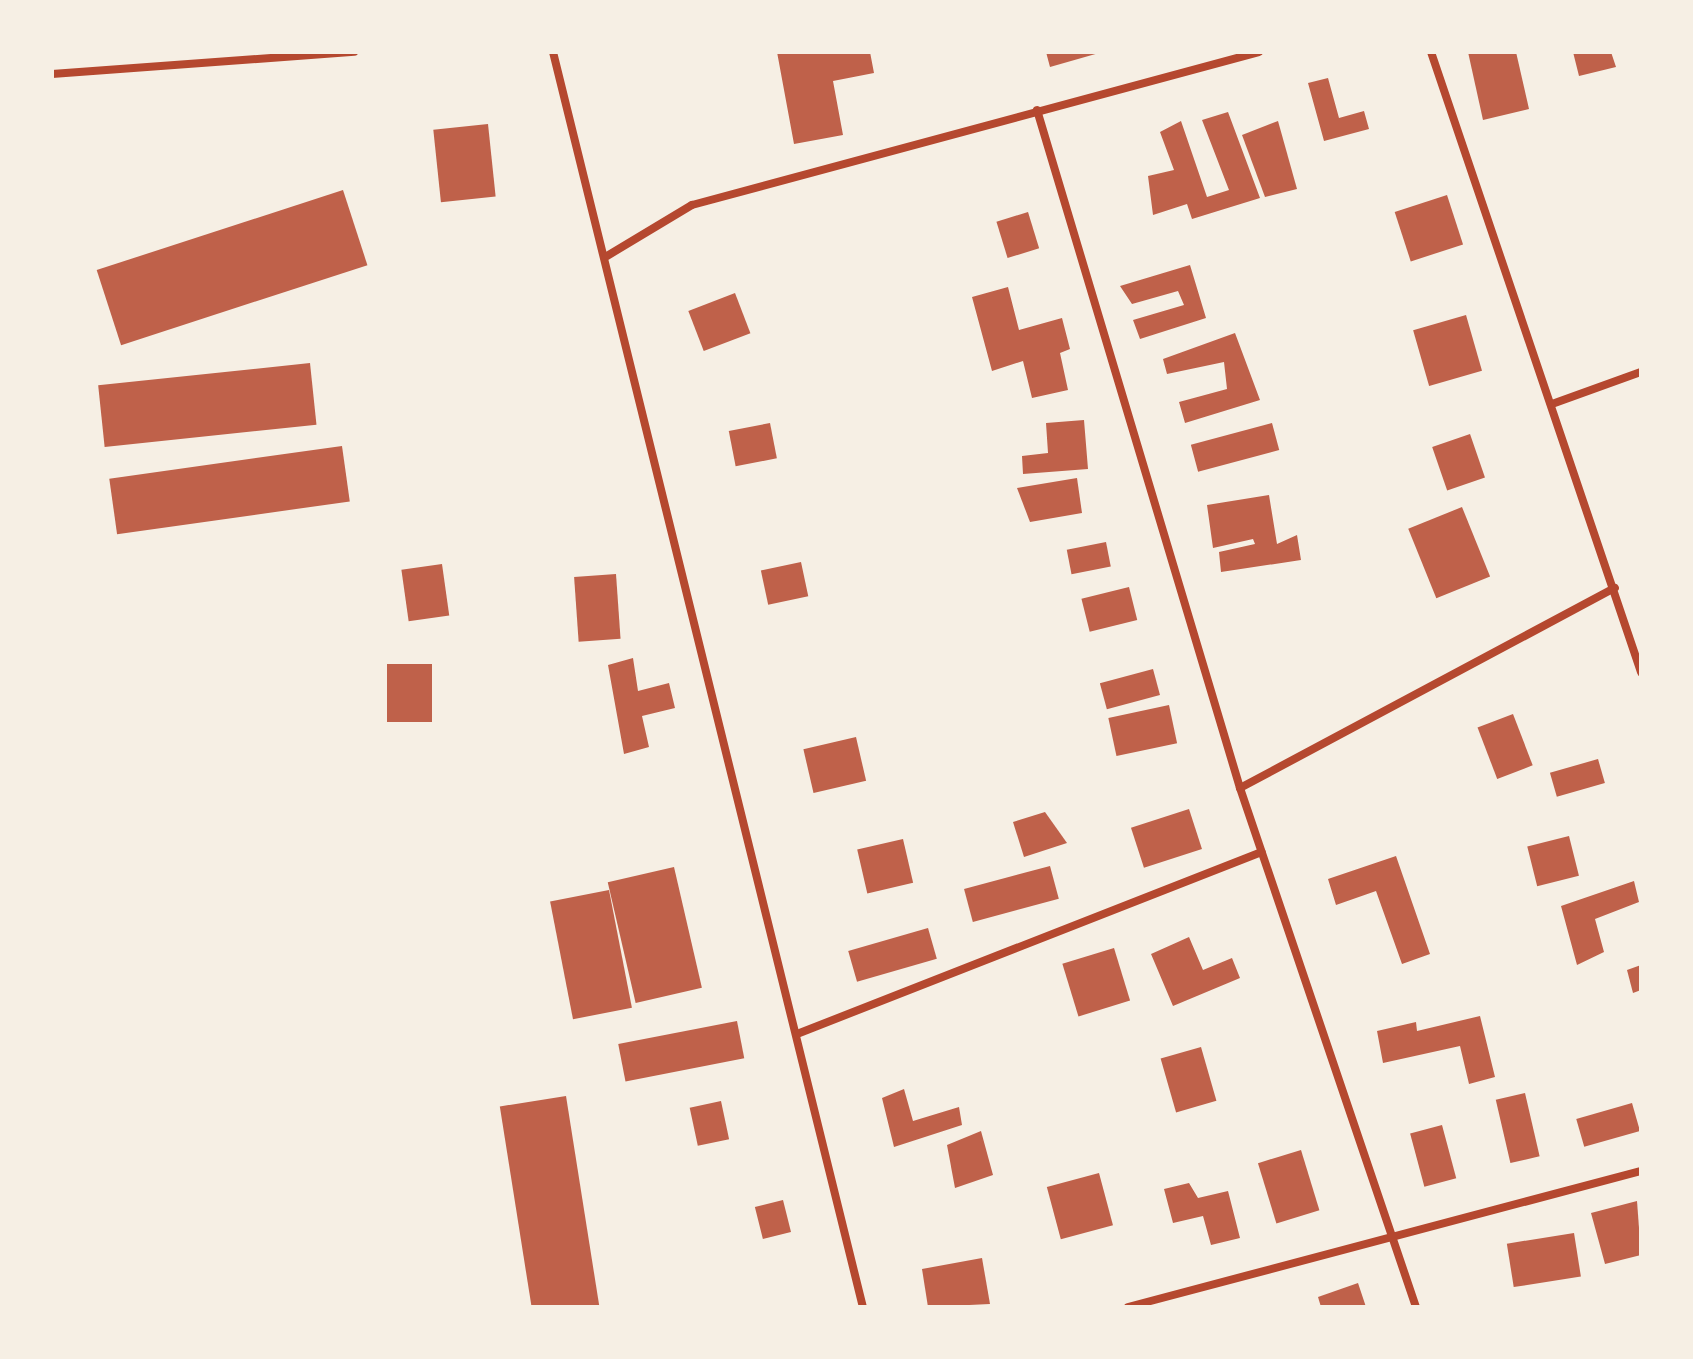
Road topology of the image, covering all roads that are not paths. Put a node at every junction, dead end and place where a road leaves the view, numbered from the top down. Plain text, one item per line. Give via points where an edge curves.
1 (354, 52) edge
2 (553, 52) edge
3 (1259, 52) edge
4 (1431, 52) edge
5 (52, 72) edge
6 (1037, 110) junction
7 (607, 256) junction
8 (1641, 372) edge
9 (1552, 404) junction
10 (1615, 588) junction
11 (1641, 672) edge
12 (1240, 788) junction
13 (1262, 852) junction
14 (797, 1034) junction
15 (1641, 1171) edge
16 (1393, 1235) junction
17 (863, 1307) edge
18 (1128, 1307) edge
19 (1416, 1307) edge

1 - 5 street
2 - 7 street
3 - 6 street
4 - 9 street
6 - 7 street via 692,205
6 - 12 street
7 - 14 street
8 - 9 street
9 - 10 street
10 - 11 street
10 - 12 street
12 - 13 street
13 - 14 street
13 - 16 street
14 - 17 street
15 - 16 street
16 - 18 street
16 - 19 street

